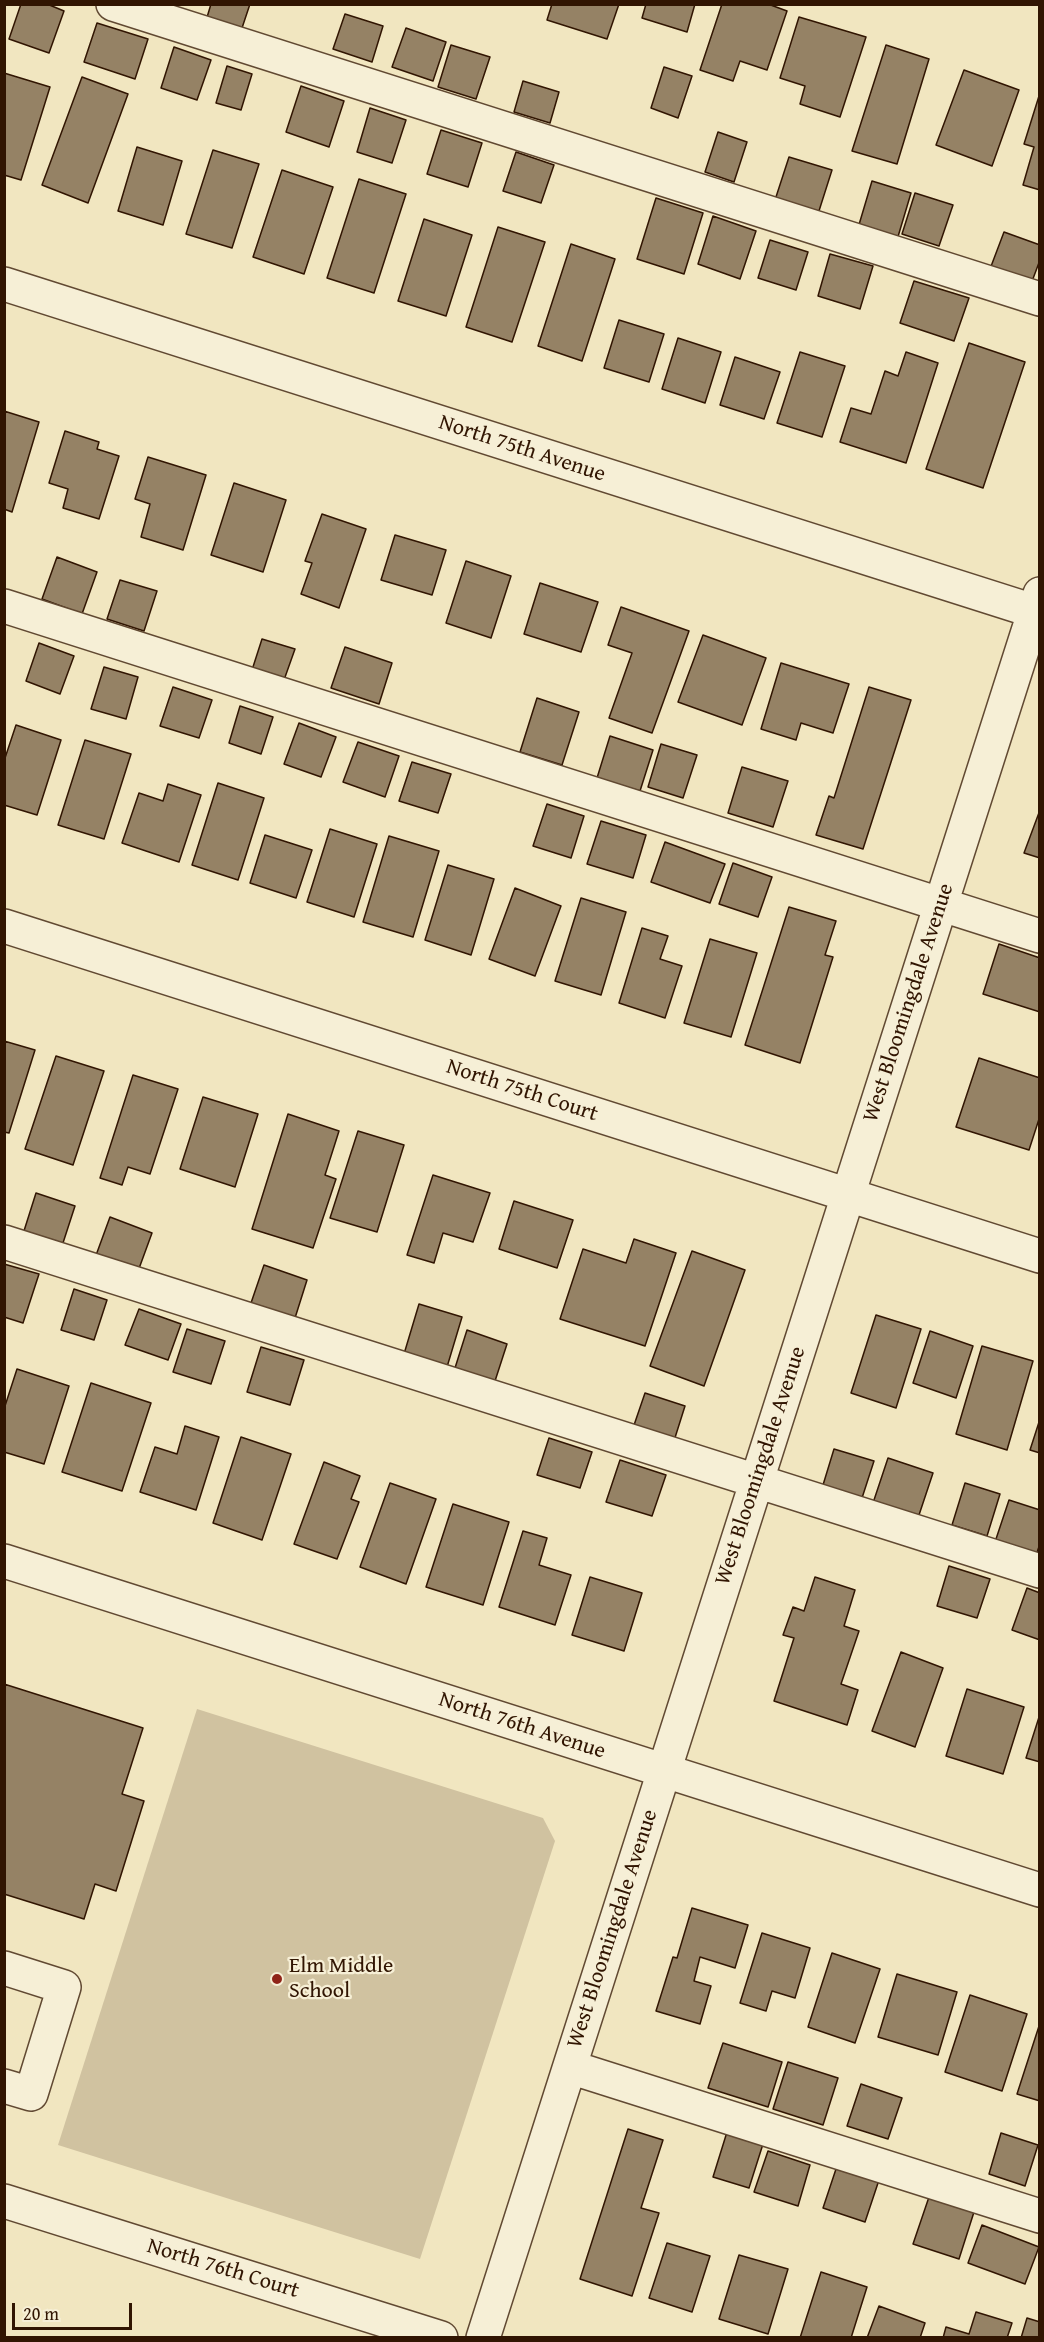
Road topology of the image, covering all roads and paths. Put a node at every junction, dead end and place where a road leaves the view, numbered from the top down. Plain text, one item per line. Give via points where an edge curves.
1 (113, 4) edge
2 (4, 284) edge
3 (1040, 298) edge
4 (4, 606) edge
5 (1038, 606) edge
6 (940, 904) junction
7 (4, 926) edge
8 (1040, 936) edge
9 (848, 1195) junction
10 (4, 1242) edge
11 (1040, 1256) edge
12 (757, 1481) junction
13 (4, 1561) edge
14 (1040, 1571) edge
15 (664, 1771) junction
16 (1040, 1890) edge
17 (4, 1968) edge
18 (570, 2067) junction
19 (4, 2086) edge
20 (4, 2201) edge
21 (1040, 2216) edge
22 (441, 2337) edge
23 (483, 2337) edge

1 - 3 street
2 - 5 street, North 75th Avenue
4 - 6 street
5 - 6 street, West Bloomingdale Avenue
6 - 8 street
6 - 9 street, West Bloomingdale Avenue
7 - 9 street, North 75th Court
9 - 11 street, North 75th Court
9 - 12 street, West Bloomingdale Avenue
10 - 12 street
12 - 14 street
12 - 15 street, West Bloomingdale Avenue
13 - 15 street, North 76th Avenue
15 - 16 street, North 76th Avenue
15 - 18 street, West Bloomingdale Avenue
17 - 19 street via 64,1987 32,2094
18 - 21 street
18 - 23 street, West Bloomingdale Avenue
20 - 22 street, North 76th Court

